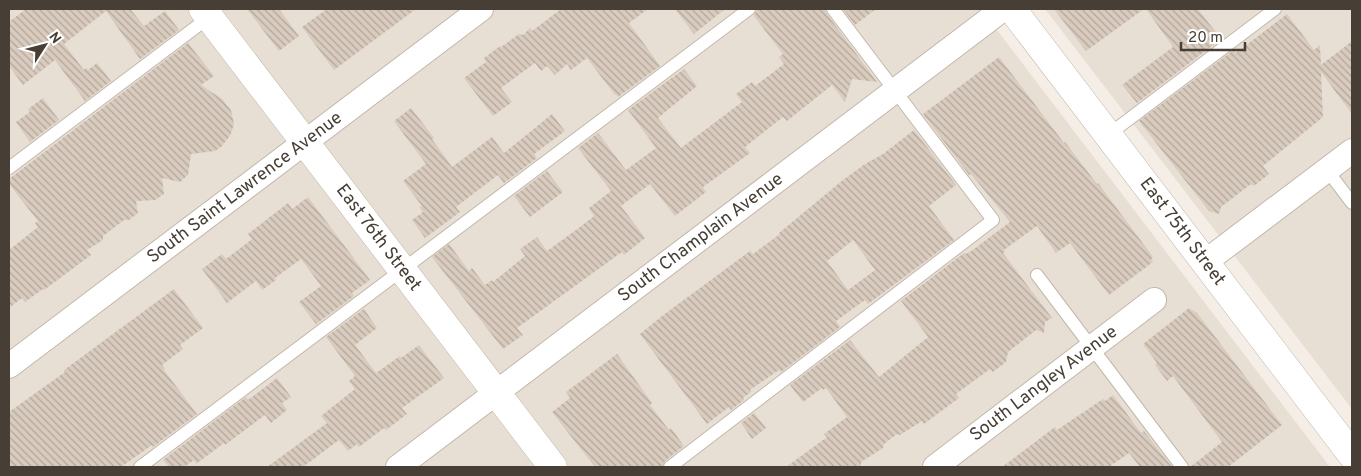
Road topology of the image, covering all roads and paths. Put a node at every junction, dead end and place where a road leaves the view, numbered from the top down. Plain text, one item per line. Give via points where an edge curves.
1 (481, 9) edge
2 (749, 9) edge
3 (833, 9) edge
4 (1003, 9) edge
5 (1012, 9) edge
6 (1275, 9) edge
7 (211, 11) edge
8 (895, 91) junction
9 (1108, 135) junction
10 (305, 142) junction
11 (1352, 151) edge
12 (9, 168) edge
13 (1327, 170) junction
14 (1352, 203) edge
15 (1205, 262) junction
16 (402, 269) junction
17 (1037, 275) dead end
18 (1154, 300) dead end
19 (1091, 349) junction
20 (9, 366) edge
21 (496, 393) junction
22 (1352, 455) edge
23 (140, 467) edge
24 (398, 467) edge
25 (553, 467) edge
26 (670, 467) edge
27 (935, 467) edge
28 (1182, 467) edge

1 - 10 street, South Saint Lawrence Avenue
2 - 16 lane
3 - 8 lane
4 - 8 street, South Champlain Avenue
5 - 9 street, East 75th Street
6 - 9 lane
7 - 10 street, East 76th Street
7 - 12 lane
8 - 21 street, South Champlain Avenue
8 - 26 lane via 993,220
9 - 15 street, East 75th Street
10 - 16 street, East 76th Street
10 - 20 street, South Saint Lawrence Avenue
11 - 13 street
13 - 14 lane
13 - 15 street
15 - 22 street, East 75th Street
16 - 21 street, East 76th Street
16 - 23 lane
17 - 19 lane
18 - 19 street, South Langley Avenue
19 - 27 street, South Langley Avenue
19 - 28 lane
21 - 24 street, South Champlain Avenue
21 - 25 street, East 76th Street

